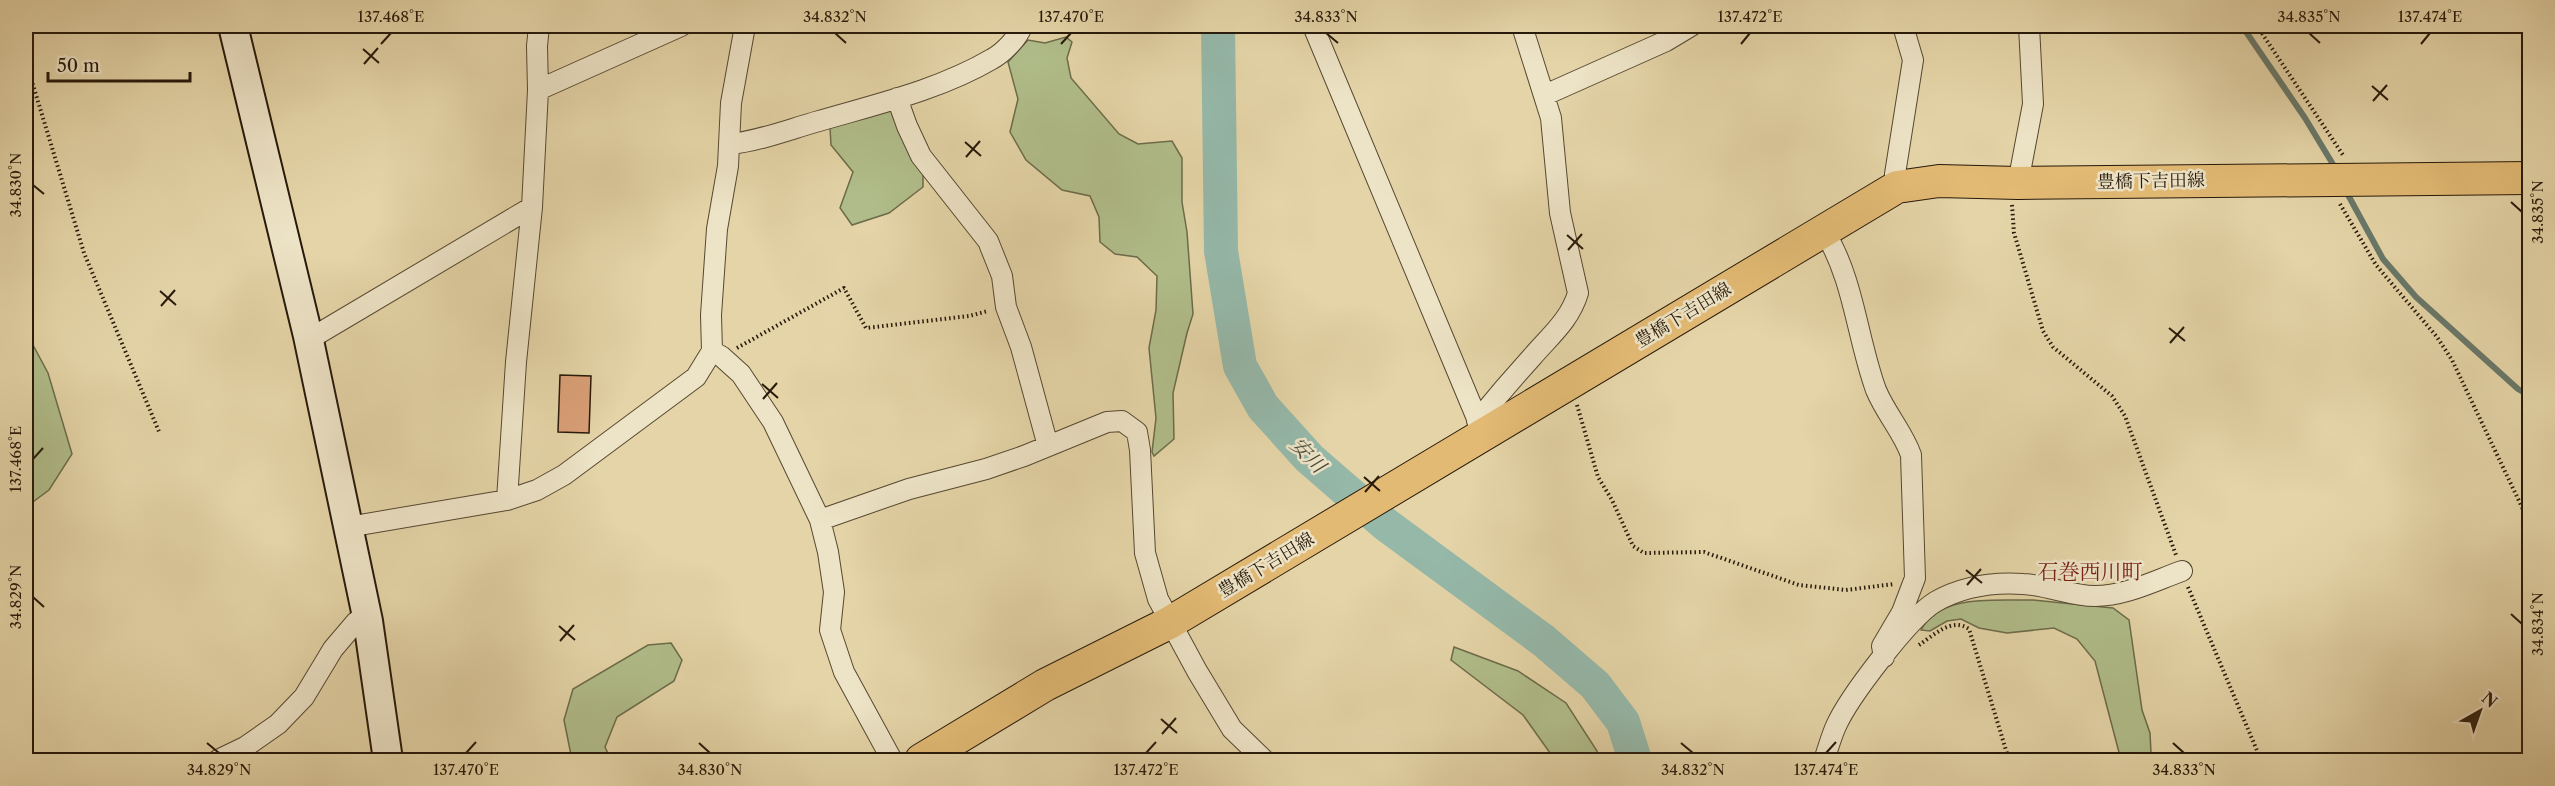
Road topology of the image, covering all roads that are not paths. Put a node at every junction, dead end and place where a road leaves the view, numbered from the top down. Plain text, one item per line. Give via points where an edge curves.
1 (233, 26) edge
2 (539, 26) edge
3 (681, 26) edge
4 (745, 26) edge
5 (1022, 26) edge
6 (1313, 26) edge
7 (1522, 26) edge
8 (1691, 26) edge
9 (1903, 26) edge
10 (2029, 26) edge
11 (538, 90) junction
12 (1545, 95) junction
13 (897, 98) junction
14 (730, 144) junction
15 (2529, 178) edge
16 (2018, 183) junction
17 (1897, 187) junction
18 (532, 207) junction
19 (1824, 231) junction
20 (308, 336) junction
21 (717, 354) junction
22 (1480, 427) junction
23 (1048, 446) junction
24 (507, 500) junction
25 (820, 520) junction
26 (348, 527) junction
27 (2182, 571) road end
28 (368, 621) junction
29 (1169, 622) junction
30 (1884, 657) junction
31 (218, 760) edge
32 (388, 760) edge
33 (892, 760) edge
34 (921, 760) edge
35 (1263, 760) edge
36 (1824, 760) edge

1 - 20 street
2 - 11 street
3 - 11 street
4 - 14 street via 731,103
5 - 13 street via 994,58
6 - 22 street
7 - 12 street
8 - 12 street
9 - 17 street via 1913,60 1895,174
10 - 16 street via 2033,104
11 - 18 street
12 - 22 street via 1556,155 1560,213 1578,293 1563,324 1506,386
13 - 14 street
13 - 23 street via 921,156 988,241 1002,276 1006,307 1021,346
14 - 21 street via 717,229 711,315
15 - 16 main road, 豊橋下吉田線
16 - 17 main road, 豊橋下吉田線 via 1939,182
17 - 19 main road, 豊橋下吉田線
18 - 20 street via 399,288
18 - 24 street
19 - 22 main road, 豊橋下吉田線 via 1568,385
19 - 30 street via 1837,252 1876,389 1911,455 1915,578 1902,612 1882,646
20 - 26 street
21 - 24 street via 696,376 564,475
21 - 25 street via 741,374 773,423
22 - 29 main road, 豊橋下吉田線 via 1383,495
23 - 25 street
23 - 29 street via 1107,422 1122,421 1137,432 1144,553
24 - 26 street
25 - 33 street via 834,592 830,630 844,672
26 - 28 street
27 - 30 street via 2116,594 2094,596 2023,584 1961,591 1933,603
28 - 31 street via 356,622 333,649 304,697 278,724
28 - 32 street
29 - 34 main road, 豊橋下吉田線 via 1045,685
29 - 35 street via 1232,729
30 - 36 street via 1848,705

